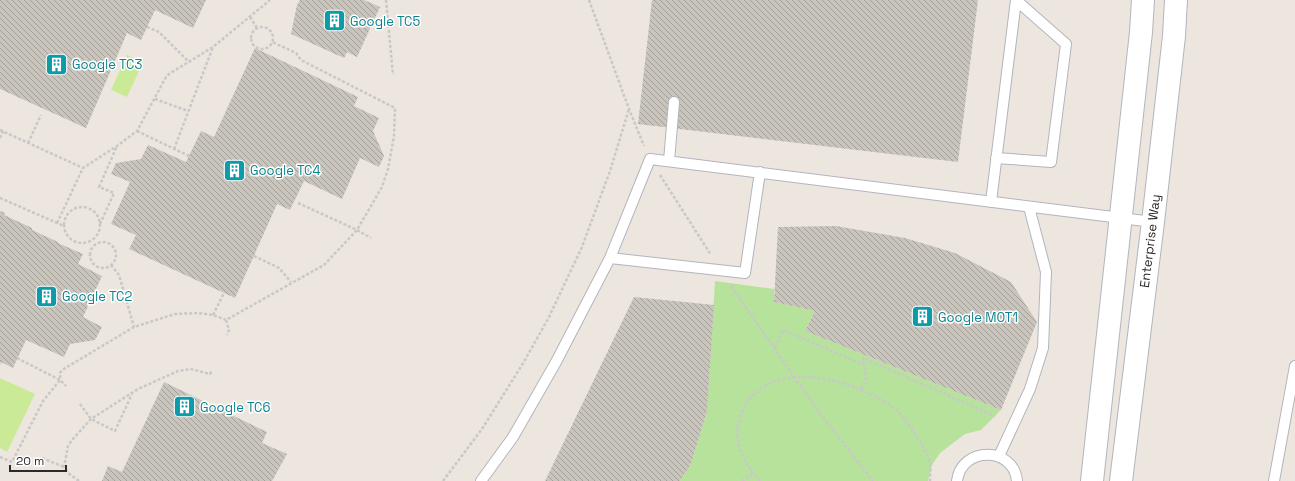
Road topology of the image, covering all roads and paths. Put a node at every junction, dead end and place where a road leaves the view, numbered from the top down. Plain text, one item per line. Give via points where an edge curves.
1 (270, 0) edge
2 (386, 0) edge
3 (589, 0) edge
4 (1143, 0) edge
5 (1176, 0) edge
6 (250, 17) junction
7 (147, 27) dead end
8 (257, 28) junction
9 (272, 42) junction
10 (213, 47) junction
11 (189, 62) junction
12 (393, 75) dead end
13 (155, 98) junction
14 (674, 102) dead end
15 (629, 109) junction
16 (188, 111) junction
17 (41, 115) dead end
18 (2, 130) edge
19 (137, 131) junction
20 (0, 138) edge
21 (28, 143) junction
22 (117, 146) junction
23 (174, 149) junction
24 (189, 156) dead end
25 (996, 158) junction
26 (650, 159) junction
27 (669, 161) junction
28 (82, 168) junction
29 (760, 172) junction
30 (0, 198) edge
31 (991, 202) junction
32 (298, 203) dead end
33 (1029, 207) junction
34 (1121, 218) junction
35 (1153, 222) junction
36 (57, 223) junction
37 (100, 224) junction
38 (64, 226) junction
39 (357, 230) junction
40 (371, 238) dead end
41 (94, 239) junction
42 (97, 244) junction
43 (254, 256) dead end
44 (610, 258) junction
45 (111, 265) junction
46 (720, 269) junction
47 (291, 282) junction
48 (224, 293) dead end
49 (213, 315) junction
50 (226, 320) junction
51 (134, 327) junction
52 (227, 335) dead end
53 (774, 348) junction
54 (17, 358) dead end
55 (864, 366) junction
56 (1295, 366) edge
57 (212, 370) dead end
58 (795, 377) junction
59 (60, 380) junction
60 (66, 386) dead end
61 (862, 389) junction
62 (132, 393) junction
63 (80, 404) dead end
64 (995, 416) dead end
65 (91, 419) junction
66 (999, 456) junction
67 (0, 457) edge
68 (42, 458) dead end
69 (64, 467) junction
70 (753, 473) junction
71 (79, 481) edge
72 (443, 481) edge
73 (481, 481) edge
74 (742, 481) edge
75 (760, 481) edge
76 (873, 481) edge
77 (930, 481) edge
78 (957, 481) edge
79 (1017, 481) edge
80 (1092, 481) edge
81 (1121, 481) edge
82 (1274, 481) edge

1 - 6 path
2 - 12 path
3 - 15 path
4 - 34 street
5 - 35 street, Enterprise Way
6 - 8 path
6 - 10 path
7 - 11 path via 159,32
8 - 9 path via 264,27 271,31
8 - 9 path via 251,37 253,44 263,49
9 - 39 path via 296,53 301,60 395,108 394,136 388,170 382,187
10 - 11 path
10 - 16 path
11 - 13 path via 166,77
13 - 16 path
13 - 19 path
14 - 27 lane
15 - 26 path
15 - 72 path via 582,247 548,319 482,428
16 - 23 path
17 - 21 path
18 - 20 path
18 - 21 path
19 - 22 path
19 - 23 path
21 - 28 path
22 - 28 path
22 - 37 path via 99,187 114,193
23 - 24 path
25 - 25 lane via 1015,8 1016,0 1066,44 1051,162
25 - 31 lane
26 - 27 lane
26 - 44 lane
26 - 46 path
27 - 29 lane
28 - 36 path
29 - 31 lane
29 - 46 lane via 745,273
30 - 36 path
31 - 33 lane
32 - 39 path
33 - 34 lane
33 - 66 lane via 1046,272 1043,348 1030,389
34 - 35 lane
34 - 80 street
35 - 81 street, Enterprise Way
36 - 38 path
37 - 38 path via 94,212 88,208 81,208 68,213
37 - 41 path
38 - 41 path via 69,238 75,242 88,242
39 - 40 path
39 - 47 path via 324,265
41 - 42 path
42 - 45 path via 105,242 113,246 116,258
42 - 45 path via 91,254 93,262 100,267
43 - 47 path via 279,268
44 - 46 lane
44 - 73 lane via 513,438
45 - 51 path via 119,275
46 - 53 path
47 - 50 path
48 - 49 path
49 - 50 path
49 - 51 path via 175,314
50 - 52 path via 229,328
51 - 59 path via 62,370
53 - 55 path via 783,330
53 - 58 path
54 - 59 path
55 - 61 path via 866,379
55 - 64 path via 863,358
56 - 82 lane
57 - 62 path via 210,374 191,369 178,371
58 - 61 path via 826,379
58 - 70 path via 772,382 758,390 748,400 741,413 738,440
58 - 76 path via 820,414
59 - 60 path
59 - 67 path via 42,400 12,462
61 - 77 path via 897,410 905,420 928,455
62 - 65 path
62 - 65 path via 115,431
63 - 65 path
65 - 69 path via 68,446
66 - 78 lane via 989,454 970,459 962,466
66 - 79 lane via 1013,469
68 - 69 path
69 - 71 path
70 - 74 path
70 - 75 path

